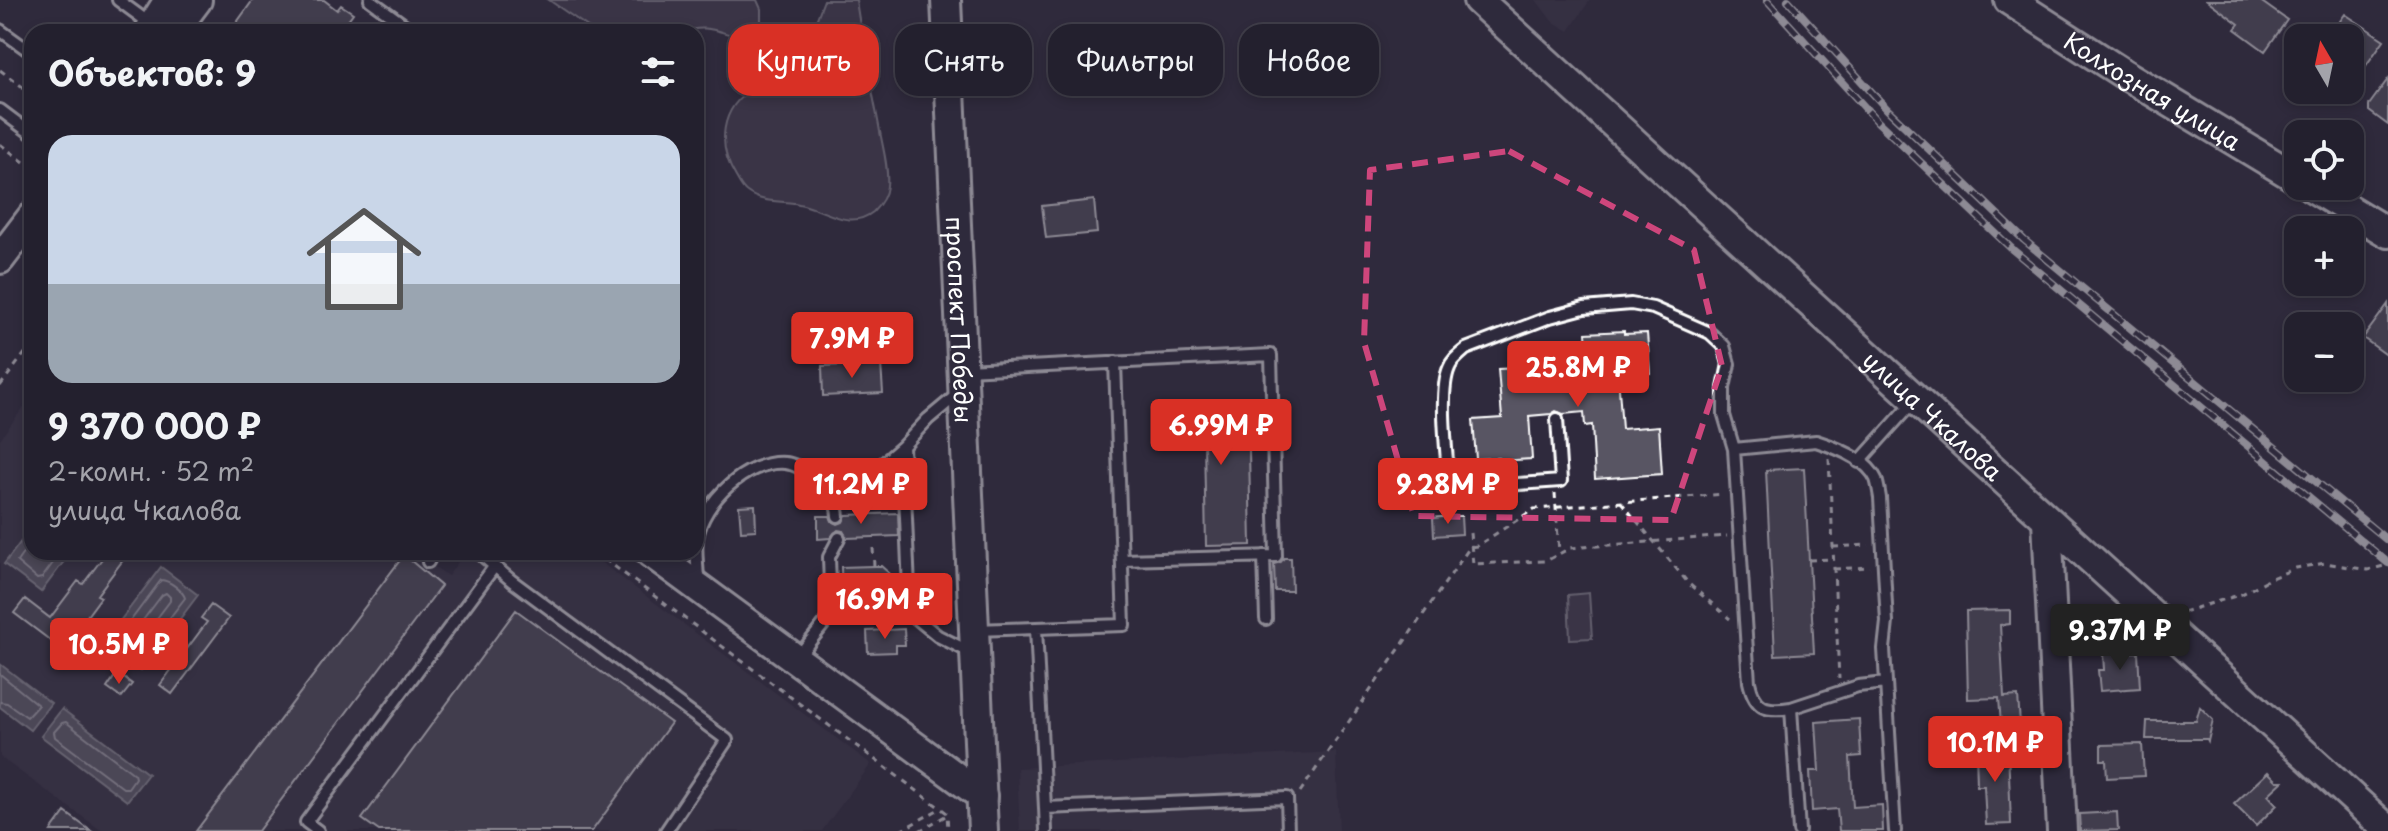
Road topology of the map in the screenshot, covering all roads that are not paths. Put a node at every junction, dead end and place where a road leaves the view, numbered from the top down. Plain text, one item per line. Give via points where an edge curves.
1 (118, 0) edge
2 (169, 0) edge
3 (197, 0) edge
4 (370, 0) edge
5 (946, 0) edge
6 (1478, 0) edge
7 (2009, 0) edge
8 (150, 24) edge
9 (160, 24) edge
10 (166, 24) edge
11 (403, 24) edge
12 (0, 30) edge
13 (24, 47) edge
14 (0, 110) edge
15 (24, 128) edge
16 (2284, 171) edge
17 (2333, 200) edge
18 (24, 228) edge
19 (2388, 233) edge
20 (0, 259) edge
21 (1115, 362) junction
22 (962, 380) junction
23 (1915, 400) junction
24 (1557, 419) dead end
25 (903, 446) junction
26 (1734, 449) junction
27 (1859, 462) junction
28 (837, 503) junction
29 (838, 516) dead end
30 (704, 519) edge
31 (2047, 520) junction
32 (839, 538) dead end
33 (1264, 556) junction
34 (487, 560) edge
35 (661, 560) edge
36 (698, 560) edge
37 (1122, 560) junction
38 (494, 567) junction
39 (699, 587) junction
40 (1266, 619) dead end
41 (1036, 628) junction
42 (974, 642) junction
43 (797, 659) junction
44 (1886, 683) junction
45 (1791, 708) junction
46 (982, 796) junction
47 (1045, 808) junction
48 (2388, 830) edge
49 (318, 831) edge
50 (666, 831) edge
51 (983, 831) edge
52 (1046, 831) edge
53 (1288, 831) edge
54 (1799, 831) edge
55 (1895, 831) edge
56 (2062, 831) edge

1 - 8 lane
2 - 9 street
3 - 10 street
4 - 11 lane
5 - 22 street, проспект Победы
6 - 23 street, улица Чкалова
7 - 16 street, Колхозная улица
12 - 13 lane
14 - 15 lane
17 - 19 street
18 - 20 street
21 - 22 lane
21 - 33 lane via 1271,355 1276,556
21 - 37 lane
22 - 25 lane
22 - 42 street, проспект Победы
23 - 27 lane
23 - 31 street, улица Чкалова
24 - 26 lane via 1561,481 1449,489 1446,380 1455,358 1466,349 1584,308 1643,305 1718,339 1729,364 1724,415
25 - 28 lane
25 - 42 lane via 910,613 938,636
26 - 27 lane via 1816,441
26 - 45 lane via 1751,693 1763,707
27 - 44 lane via 1871,471 1878,487
28 - 29 lane
28 - 30 lane via 799,467 767,465 737,479
31 - 48 street, улица Чкалова
31 - 56 street
32 - 43 lane via 829,557 831,615
33 - 37 lane
33 - 40 lane
34 - 38 lane
35 - 39 street
36 - 39 lane
37 - 41 lane via 1124,625
38 - 49 lane via 306,822
38 - 50 lane via 727,740
39 - 43 street
41 - 42 lane
41 - 47 lane
42 - 46 street, проспект Победы
43 - 46 street
44 - 45 lane via 1858,686
44 - 55 lane
45 - 54 lane
46 - 51 street, проспект Победы
47 - 52 lane
47 - 53 lane via 1287,798

